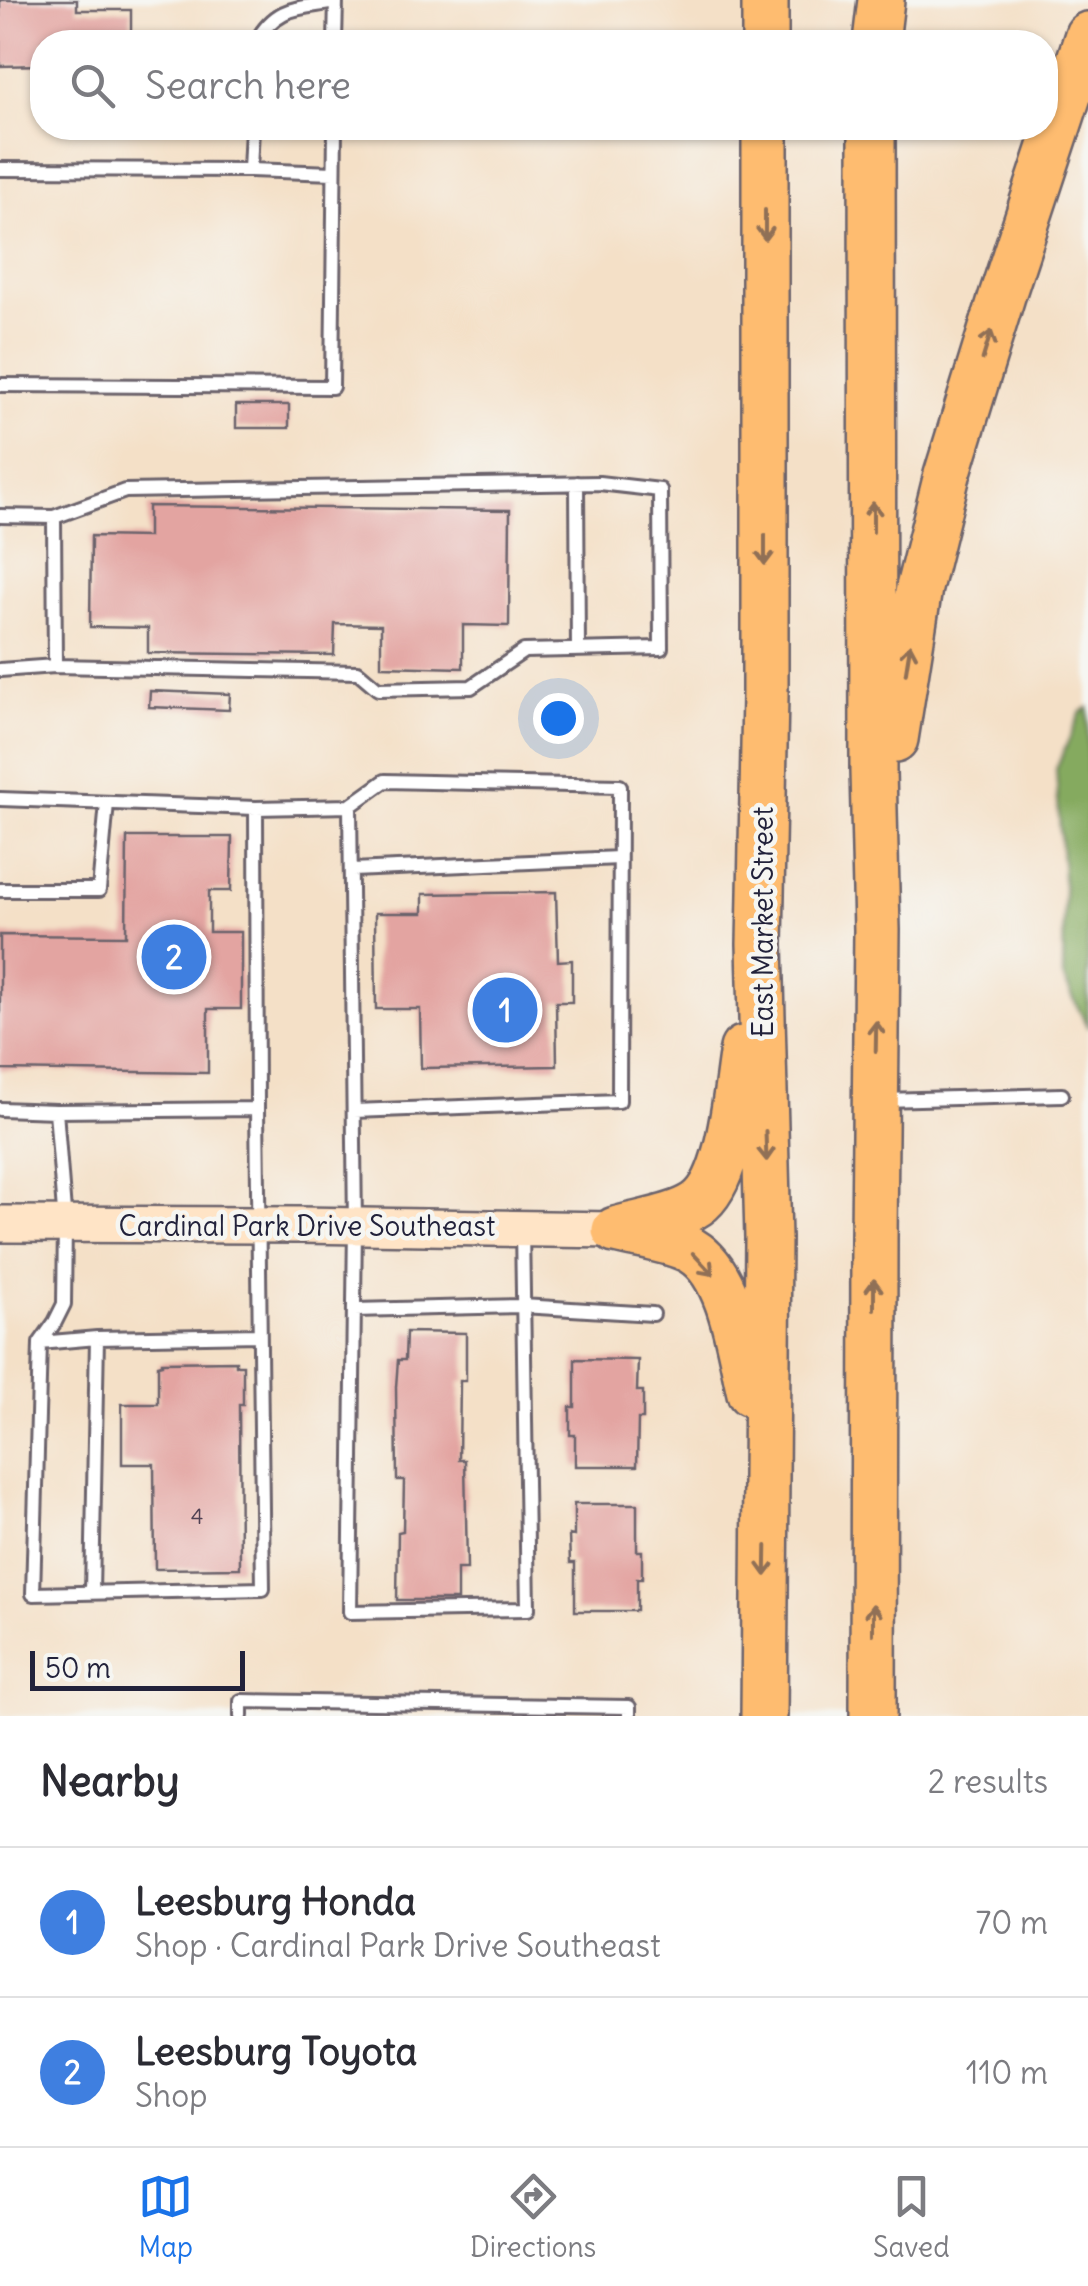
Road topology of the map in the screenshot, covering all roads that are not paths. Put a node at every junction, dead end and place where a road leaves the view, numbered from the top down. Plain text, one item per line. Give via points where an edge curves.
1 (766, 0) edge
2 (881, 0) edge
3 (336, 1) edge
4 (263, 30) edge
5 (335, 30) edge
6 (765, 30) edge
7 (877, 30) edge
8 (1088, 35) edge
9 (1058, 128) edge
10 (251, 140) edge
11 (334, 140) edge
12 (765, 140) edge
13 (872, 140) edge
14 (1054, 140) edge
15 (0, 170) edge
16 (250, 170) junction
17 (334, 173) junction
18 (0, 385) edge
19 (578, 483) junction
20 (0, 516) edge
21 (54, 517) junction
22 (578, 650) junction
23 (56, 666) junction
24 (0, 670) edge
25 (0, 799) edge
26 (107, 802) junction
27 (350, 806) junction
28 (256, 808) junction
29 (620, 858) junction
30 (352, 870) junction
31 (0, 890) edge
32 (878, 930) junction
33 (760, 944) junction
34 (1062, 1095) dead end
35 (875, 1100) junction
36 (0, 1109) edge
37 (257, 1109) junction
38 (354, 1110) junction
39 (56, 1111) junction
40 (0, 1224) edge
41 (64, 1225) junction
42 (259, 1225) junction
43 (355, 1226) junction
44 (522, 1228) junction
45 (614, 1230) junction
46 (522, 1306) junction
47 (354, 1310) junction
48 (654, 1314) dead end
49 (259, 1335) junction
50 (97, 1338) junction
51 (40, 1343) junction
52 (767, 1464) junction
53 (92, 1593) junction
54 (241, 1716) edge
55 (629, 1716) edge
56 (764, 1716) edge
57 (873, 1716) edge

1 - 6 highway
2 - 7 highway
3 - 4 lane via 284,11
3 - 5 lane
9 -> 8 highway
10 - 16 lane
11 - 17 lane
12 -> 33 highway, East Market Street
32 -> 13 highway
32 -> 14 highway via 894,746 919,588 958,439
15 - 16 lane
16 - 17 lane
17 - 18 lane via 332,388
19 - 21 lane via 125,491
19 - 22 lane
19 - 22 lane via 660,490 661,608 661,648
20 - 21 lane
21 - 23 lane
22 - 23 lane via 524,651 472,687 378,689 358,672
23 - 24 lane
25 - 26 lane
26 - 28 lane
26 - 31 lane via 98,890
27 - 28 lane
27 - 29 lane via 385,780 620,786
27 - 30 lane
28 - 37 lane
29 - 30 lane
29 - 38 lane via 619,1101
30 - 38 lane
35 -> 32 highway
33 - 45 highway via 718,1180 690,1208
33 -> 52 highway, East Market Street
34 - 35 lane
57 -> 35 highway
36 - 39 lane
37 - 39 lane
37 - 42 lane
38 - 43 lane
39 - 41 lane
40 - 41 street, Cardinal Park Drive Southeast
41 - 42 street, Cardinal Park Drive Southeast
41 - 51 lane via 64,1304
42 - 43 street, Cardinal Park Drive Southeast
42 - 49 lane
43 - 44 street, Cardinal Park Drive Southeast
43 - 47 lane
44 - 45 street, Cardinal Park Drive Southeast
44 - 46 lane
45 -> 52 highway via 684,1248 712,1271 728,1304
46 - 47 lane
46 - 47 lane via 528,1609 350,1612
46 - 48 lane
49 - 50 lane
49 - 53 lane via 263,1589
50 - 51 lane
50 - 53 lane
51 - 53 lane via 34,1594
52 -> 56 highway, East Market Street
54 - 55 lane via 241,1701 629,1707

